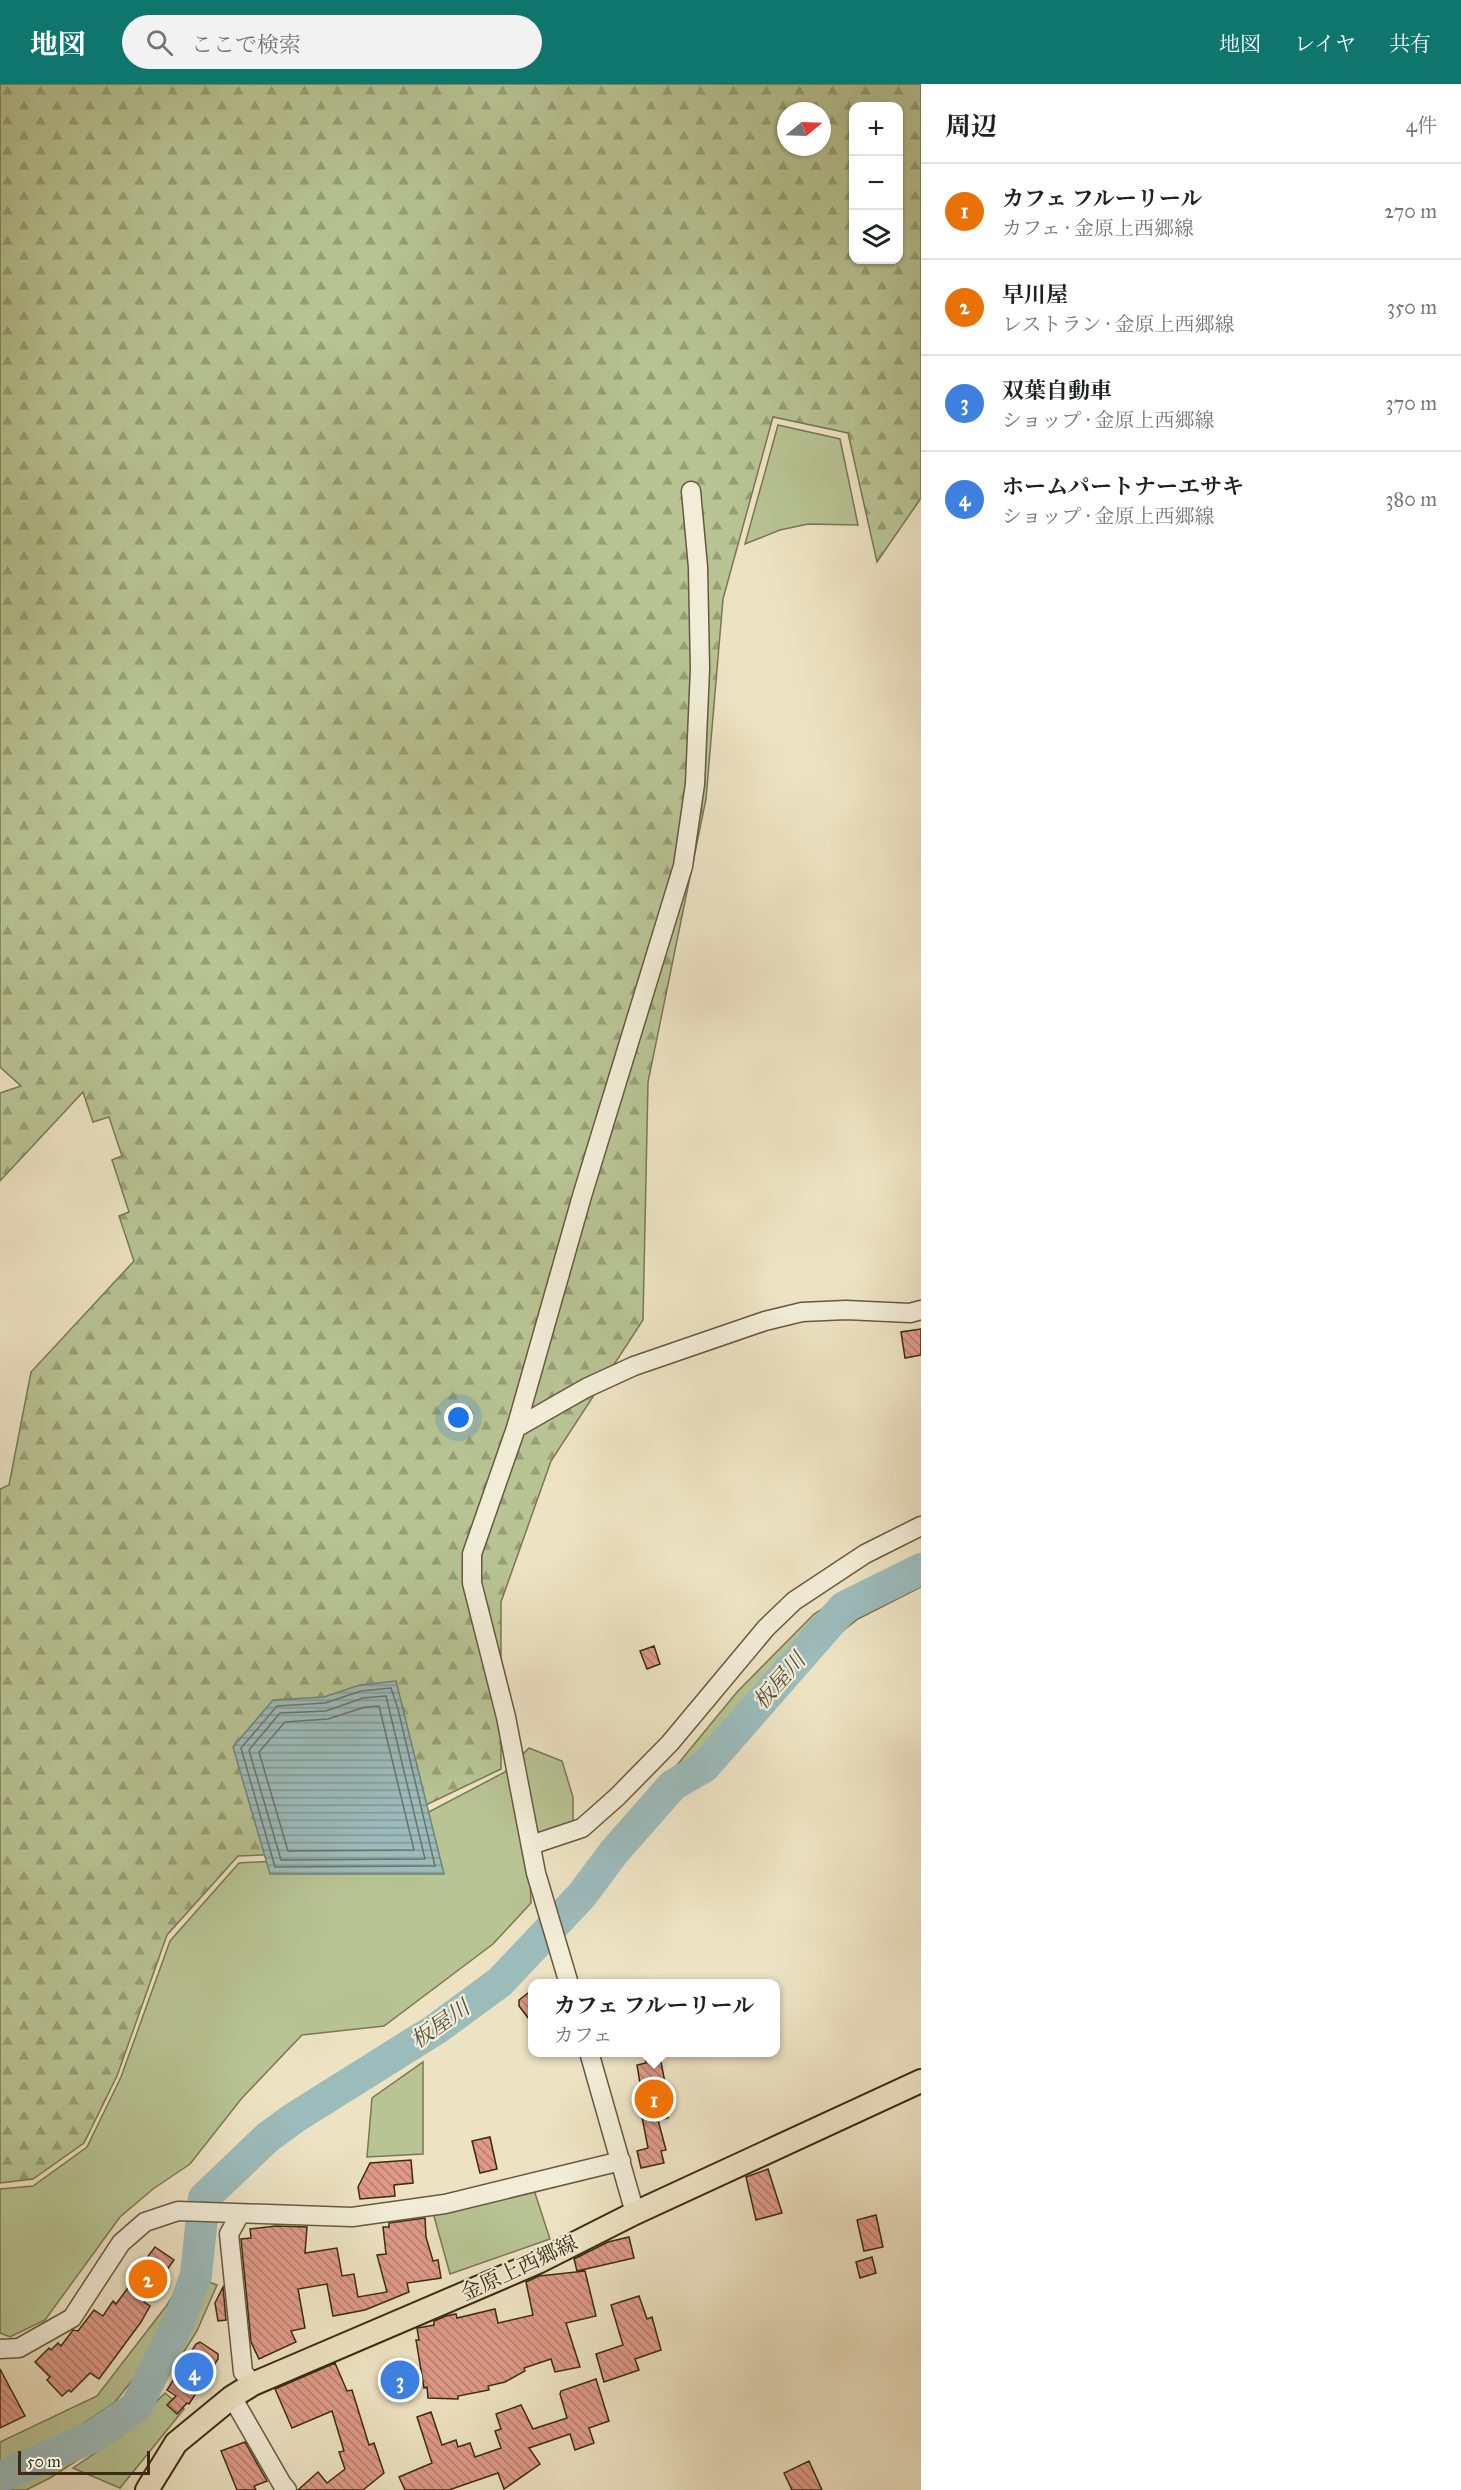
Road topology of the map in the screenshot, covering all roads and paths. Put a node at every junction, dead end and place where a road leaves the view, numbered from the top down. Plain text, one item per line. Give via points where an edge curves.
1 (692, 491) dead end
2 (921, 1310) edge
3 (516, 1428) junction
4 (921, 1526) edge
5 (531, 1845) junction
6 (567, 1979) edge
7 (590, 2057) edge
8 (921, 2081) edge
9 (621, 2161) junction
10 (635, 2213) junction
11 (236, 2214) junction
12 (0, 2349) edge
13 (253, 2384) junction
14 (232, 2397) junction
15 (147, 2490) edge
16 (287, 2490) edge

1 - 3 street via 700,669 695,784 683,866
2 - 3 street via 802,1312 765,1321 634,1366
3 - 5 street via 472,1554 472,1583 506,1717
4 - 5 street via 865,1554 794,1601 766,1628 670,1743 617,1797 582,1828
5 - 6 street
7 - 9 street
8 - 10 main road, 金原上西郷線
9 - 10 street
9 - 11 street via 445,2204 352,2217
10 - 13 main road, 金原上西郷線 via 538,2262
11 - 12 street via 178,2211 145,2222 121,2243 72,2318 20,2348
11 - 13 street via 229,2234 243,2372
13 - 14 main road, 金原上西郷線
14 - 15 main road, 金原上西郷線 via 176,2443
14 - 16 street

